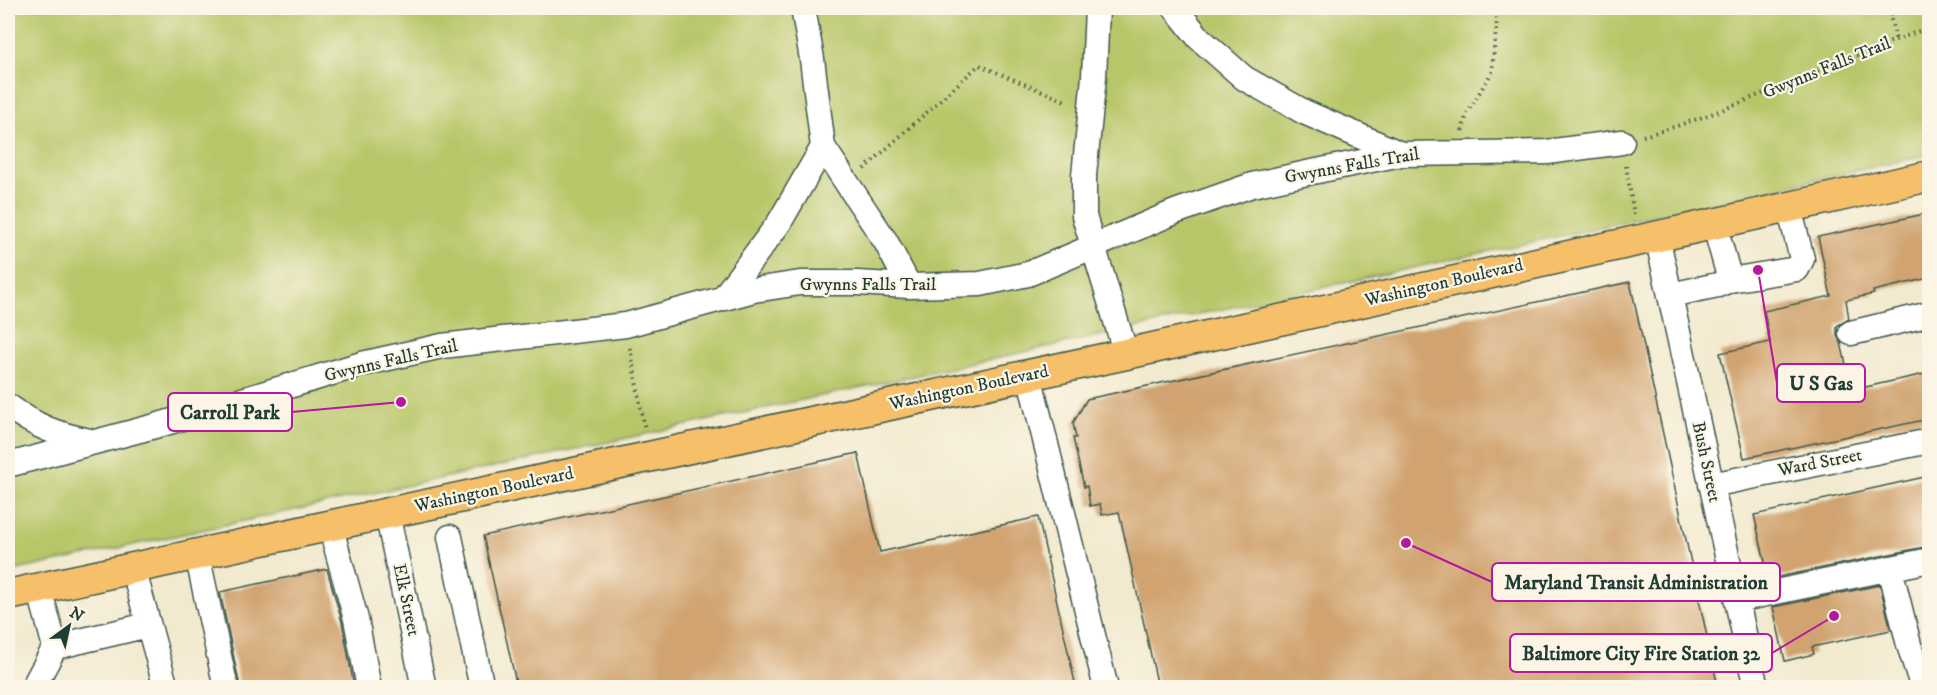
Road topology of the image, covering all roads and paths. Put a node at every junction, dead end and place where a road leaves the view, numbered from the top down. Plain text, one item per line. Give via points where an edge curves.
1 (803, 8) edge
2 (1097, 8) edge
3 (1174, 8) edge
4 (1498, 8) edge
5 (1893, 8) edge
6 (1929, 27) edge
7 (1896, 39) junction
8 (1091, 111) junction
9 (1622, 142) junction
10 (822, 147) junction
11 (1464, 152) junction
12 (1401, 154) junction
13 (1929, 176) edge
14 (846, 184) junction
15 (1789, 207) junction
16 (1714, 223) junction
17 (1657, 236) junction
18 (1092, 248) junction
19 (1730, 280) junction
20 (909, 286) junction
21 (1670, 295) junction
22 (723, 298) junction
23 (1929, 314) edge
24 (626, 325) junction
25 (1851, 333) dead end
26 (1126, 354) junction
27 (1029, 375) junction
28 (8, 406) edge
29 (645, 430) dead end
30 (1929, 441) edge
31 (96, 442) junction
32 (8, 465) edge
33 (1711, 485) junction
34 (387, 513) junction
35 (330, 525) junction
36 (450, 537) dead end
37 (197, 554) junction
38 (1929, 560) edge
39 (133, 568) junction
40 (1890, 568) junction
41 (39, 588) junction
42 (8, 594) edge
43 (1737, 600) junction
44 (148, 625) junction
45 (55, 647) junction
46 (1920, 685) edge
47 (37, 687) edge
48 (166, 687) edge
49 (226, 687) edge
50 (369, 687) edge
51 (424, 687) edge
52 (482, 687) edge
53 (1106, 687) edge
54 (1756, 687) edge

1 - 10 street
2 - 8 street
3 - 12 street via 1199,38 1244,78 1304,112
4 - 11 path via 1492,72 1463,124
5 - 7 path via 1890,16
6 - 7 path, Gwynns Falls Trail
7 - 9 path, Gwynns Falls Trail via 1700,118
8 - 14 path via 979,65
8 - 18 street via 1084,216
9 - 11 street, Gwynns Falls Trail via 1547,152
9 - 17 path via 1634,215
10 - 14 street
10 - 22 street via 779,223
11 - 12 street, Gwynns Falls Trail
12 - 18 street, Gwynns Falls Trail via 1252,185 1175,212
13 - 15 main road, Washington Boulevard
14 - 20 street via 886,242
15 - 16 main road, Washington Boulevard
15 - 19 street via 1802,259 1797,269
16 - 17 main road, Washington Boulevard
16 - 19 street
17 - 21 street, Bush Street
17 - 26 main road, Washington Boulevard
18 - 20 street, Gwynns Falls Trail via 1028,274 980,284
18 - 26 street
19 - 21 street
20 - 22 street, Gwynns Falls Trail via 800,283
21 - 33 street, Bush Street
22 - 24 street, Gwynns Falls Trail
23 - 25 street
24 - 29 path
24 - 31 street, Gwynns Falls Trail via 442,346 362,364
26 - 27 main road, Washington Boulevard
27 - 34 main road, Washington Boulevard
27 - 53 street
28 - 31 street via 51,432
30 - 33 street, Ward Street
31 - 32 street, Gwynns Falls Trail
33 - 43 street, Bush Street
34 - 35 main road, Washington Boulevard
34 - 51 street, Elk Street
35 - 37 main road, Washington Boulevard
35 - 50 street via 356,619
36 - 52 street
37 - 39 main road, Washington Boulevard
37 - 49 street
38 - 40 street
39 - 41 main road, Washington Boulevard
39 - 44 street
40 - 43 street
40 - 46 street
41 - 42 main road, Washington Boulevard
41 - 45 street
43 - 54 street, Bush Street
44 - 45 street
44 - 48 street
45 - 47 street

